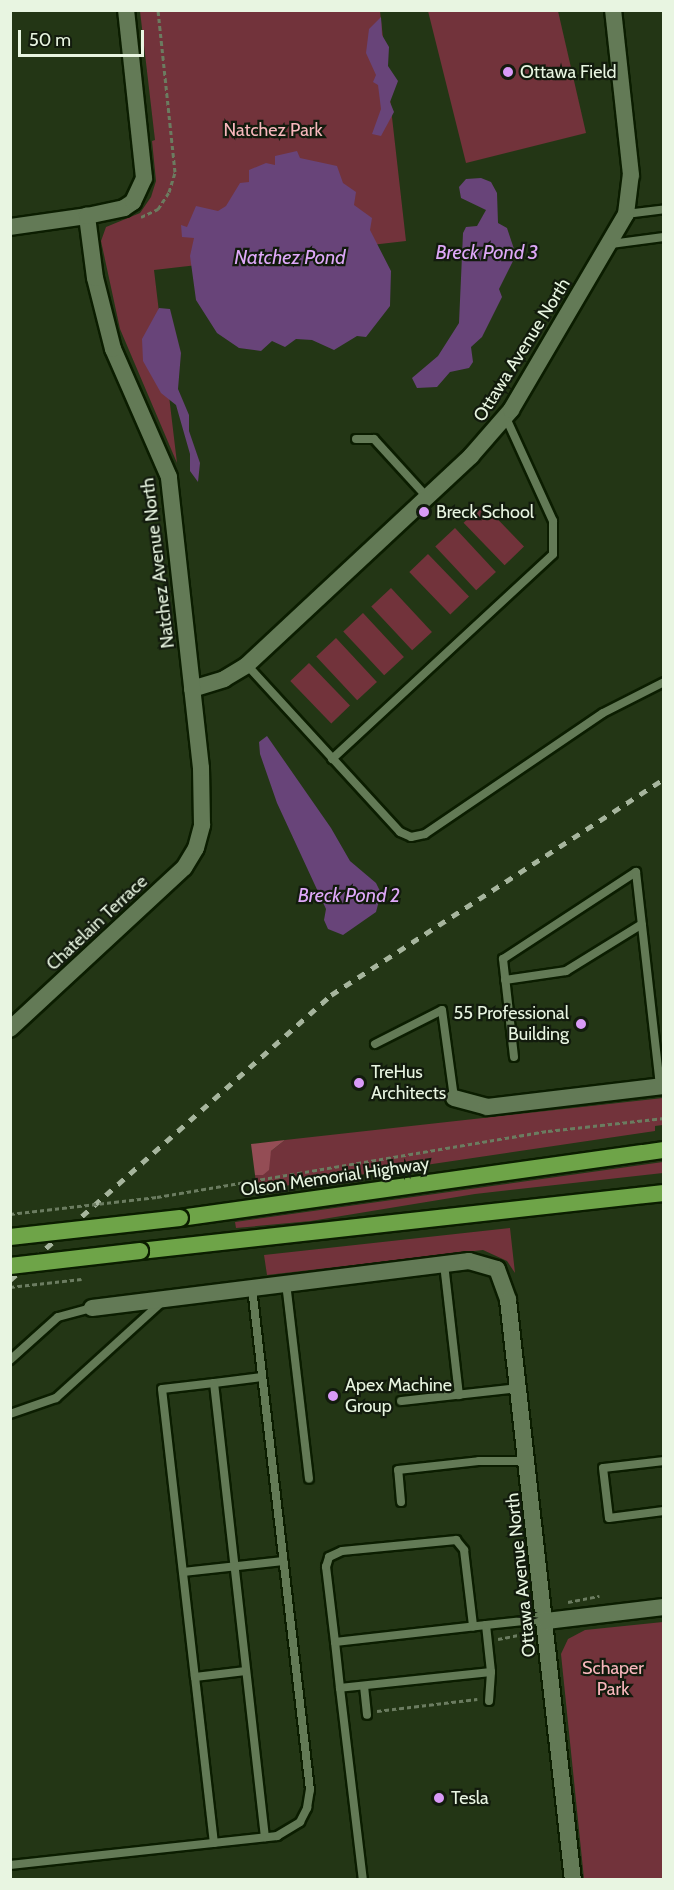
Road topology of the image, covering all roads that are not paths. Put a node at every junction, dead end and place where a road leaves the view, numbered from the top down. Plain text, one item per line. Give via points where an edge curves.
1 (126, 10) edge
2 (613, 10) edge
3 (663, 209) edge
4 (626, 213) junction
5 (87, 216) junction
6 (10, 227) edge
7 (663, 237) edge
8 (611, 244) junction
9 (506, 418) junction
10 (356, 439) dead end
11 (427, 498) junction
12 (247, 665) junction
13 (663, 682) edge
14 (192, 689) junction
15 (332, 759) junction
16 (200, 838) joint
17 (642, 924) junction
18 (505, 980) junction
19 (10, 1029) edge
20 (375, 1044) dead end
21 (514, 1057) dead end
22 (662, 1087) edge
23 (454, 1098) joint
24 (663, 1150) edge
25 (663, 1193) edge
26 (10, 1237) edge
27 (444, 1264) junction
28 (10, 1266) edge
29 (286, 1284) junction
30 (252, 1288) junction
31 (164, 1299) junction
32 (92, 1308) joint
33 (10, 1360) edge
34 (262, 1377) junction
35 (214, 1383) junction
36 (519, 1388) junction
37 (459, 1395) junction
38 (402, 1401) dead end
39 (10, 1414) edge
40 (528, 1461) junction
41 (663, 1461) edge
42 (309, 1479) dead end
43 (401, 1502) dead end
44 (663, 1511) edge
45 (283, 1560) junction
46 (235, 1566) junction
47 (183, 1572) junction
48 (663, 1607) edge
49 (546, 1621) junction
50 (486, 1625) junction
51 (473, 1626) junction
52 (335, 1642) junction
53 (246, 1671) junction
54 (491, 1672) junction
55 (195, 1677) junction
56 (364, 1686) junction
57 (340, 1688) junction
58 (489, 1701) dead end
59 (368, 1715) dead end
60 (265, 1838) junction
61 (214, 1843) junction
62 (10, 1865) edge
63 (363, 1880) edge
64 (573, 1880) edge

1 - 5 street via 144,178 133,202 124,208
2 - 4 street, Ottawa Avenue North via 631,175
3 - 4 lane
4 - 8 street, Ottawa Avenue North
5 - 6 street
5 - 14 street, Natchez Avenue North via 95,278 113,349 169,477
7 - 8 lane
8 - 9 street, Ottawa Avenue North
9 - 11 street, Ottawa Avenue North
9 - 15 lane via 553,521 553,554
10 - 11 lane via 374,439
11 - 12 street, Ottawa Avenue North
12 - 14 street, Ottawa Avenue North via 224,679
12 - 15 lane
13 - 15 lane via 603,713 418,836 400,832
14 - 16 street, Natchez Avenue North via 204,812
16 - 19 street, Chatelain Terrace via 175,878
17 - 18 lane via 566,971
17 - 18 lane via 636,872 503,959
17 - 22 lane
18 - 21 lane
20 - 23 lane via 442,1011
22 - 23 street via 487,1107
24 - 26 main road, Olson Memorial Highway, bridge via 180,1218
25 - 28 main road, bridge
27 - 29 street
27 - 36 street, Ottawa Avenue North via 481,1262 497,1269 506,1285
27 - 37 lane
29 - 30 street
29 - 42 lane
30 - 31 street
30 - 34 lane
31 - 32 street
31 - 39 lane via 56,1398
32 - 33 lane via 58,1317
34 - 35 lane
34 - 45 lane
35 - 46 lane
35 - 47 lane via 162,1389
36 - 37 lane
36 - 40 street, Ottawa Avenue North
37 - 38 lane
40 - 43 lane via 479,1461 398,1470
40 - 49 street, Ottawa Avenue North
41 - 44 lane via 603,1468 609,1518
45 - 46 lane
45 - 60 lane via 310,1790 300,1822 288,1832
46 - 47 lane
46 - 53 lane
47 - 55 lane
48 - 49 street
49 - 50 lane
49 - 64 street, Ottawa Avenue North
50 - 51 lane
50 - 54 lane
51 - 52 lane
51 - 52 lane via 464,1550 456,1540 351,1550 333,1554 326,1567
52 - 57 lane
53 - 55 lane
53 - 60 lane
54 - 56 lane
54 - 58 lane
55 - 61 lane
56 - 57 lane
56 - 59 lane
57 - 63 lane
60 - 61 lane
61 - 62 lane

